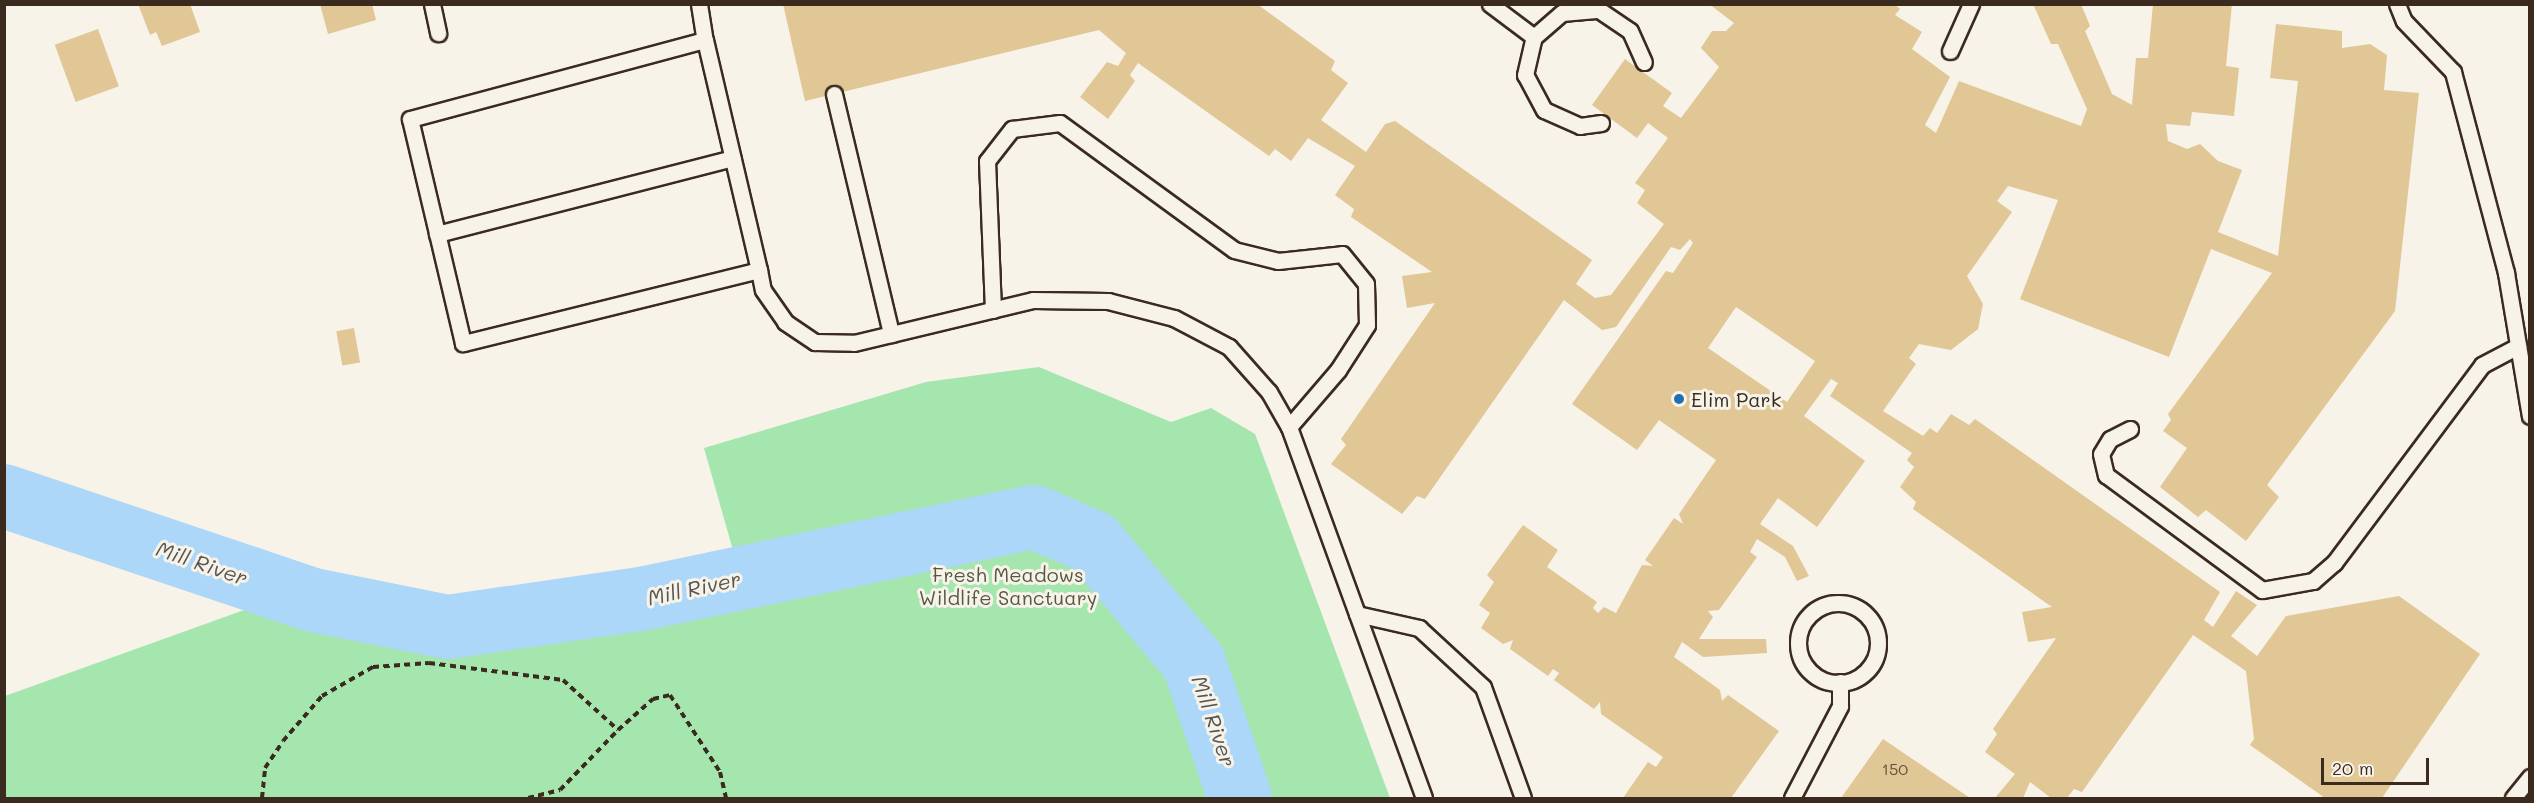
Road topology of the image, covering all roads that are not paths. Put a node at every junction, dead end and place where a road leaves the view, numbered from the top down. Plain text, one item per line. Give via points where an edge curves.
1 (432, 4) edge
2 (699, 4) edge
3 (1490, 4) edge
4 (1971, 4) edge
5 (2397, 4) edge
6 (438, 33) dead end
7 (1533, 37) junction
8 (705, 40) junction
9 (1950, 51) dead end
10 (1644, 62) dead end
11 (834, 94) dead end
12 (1601, 123) dead end
13 (732, 158) junction
14 (437, 234) junction
15 (759, 270) junction
16 (993, 310) junction
17 (891, 334) junction
18 (2518, 346) junction
19 (2529, 416) edge
20 (1289, 427) junction
21 (2130, 429) dead end
22 (1357, 614) junction
23 (1840, 682) junction
24 (2529, 777) edge
25 (1424, 798) edge
26 (1523, 798) edge
27 (1792, 798) edge
28 (2513, 798) edge

1 - 6 lane
2 - 8 lane
3 - 7 lane
4 - 9 lane
5 - 18 lane via 2404,21 2453,72 2506,273
7 - 10 lane via 1562,13 1599,10 1630,31
7 - 12 lane via 1525,75 1544,110 1580,126
8 - 13 lane
8 - 14 lane via 410,119
11 - 17 lane
13 - 14 lane
13 - 15 lane
14 - 15 lane via 463,343
15 - 17 lane via 763,290 784,322 815,342 854,343
16 - 17 lane
16 - 20 lane via 1033,300 1108,301 1174,318 1229,347 1269,392
16 - 20 lane via 987,161 1012,129 1060,123 1234,250 1278,261 1342,254 1366,284 1367,325 1338,370
18 - 19 lane
18 - 21 lane via 2482,365 2334,563 2313,580 2262,590 2106,475 2101,454 2110,439
20 - 22 lane
22 - 25 lane
22 - 26 lane via 1419,628 1483,687
23 - 23 lane via 1869,669 1878,645 1877,632 1862,610 1837,603 1813,612 1804,622 1798,647 1809,671
23 - 27 lane via 1840,706
24 - 28 lane

